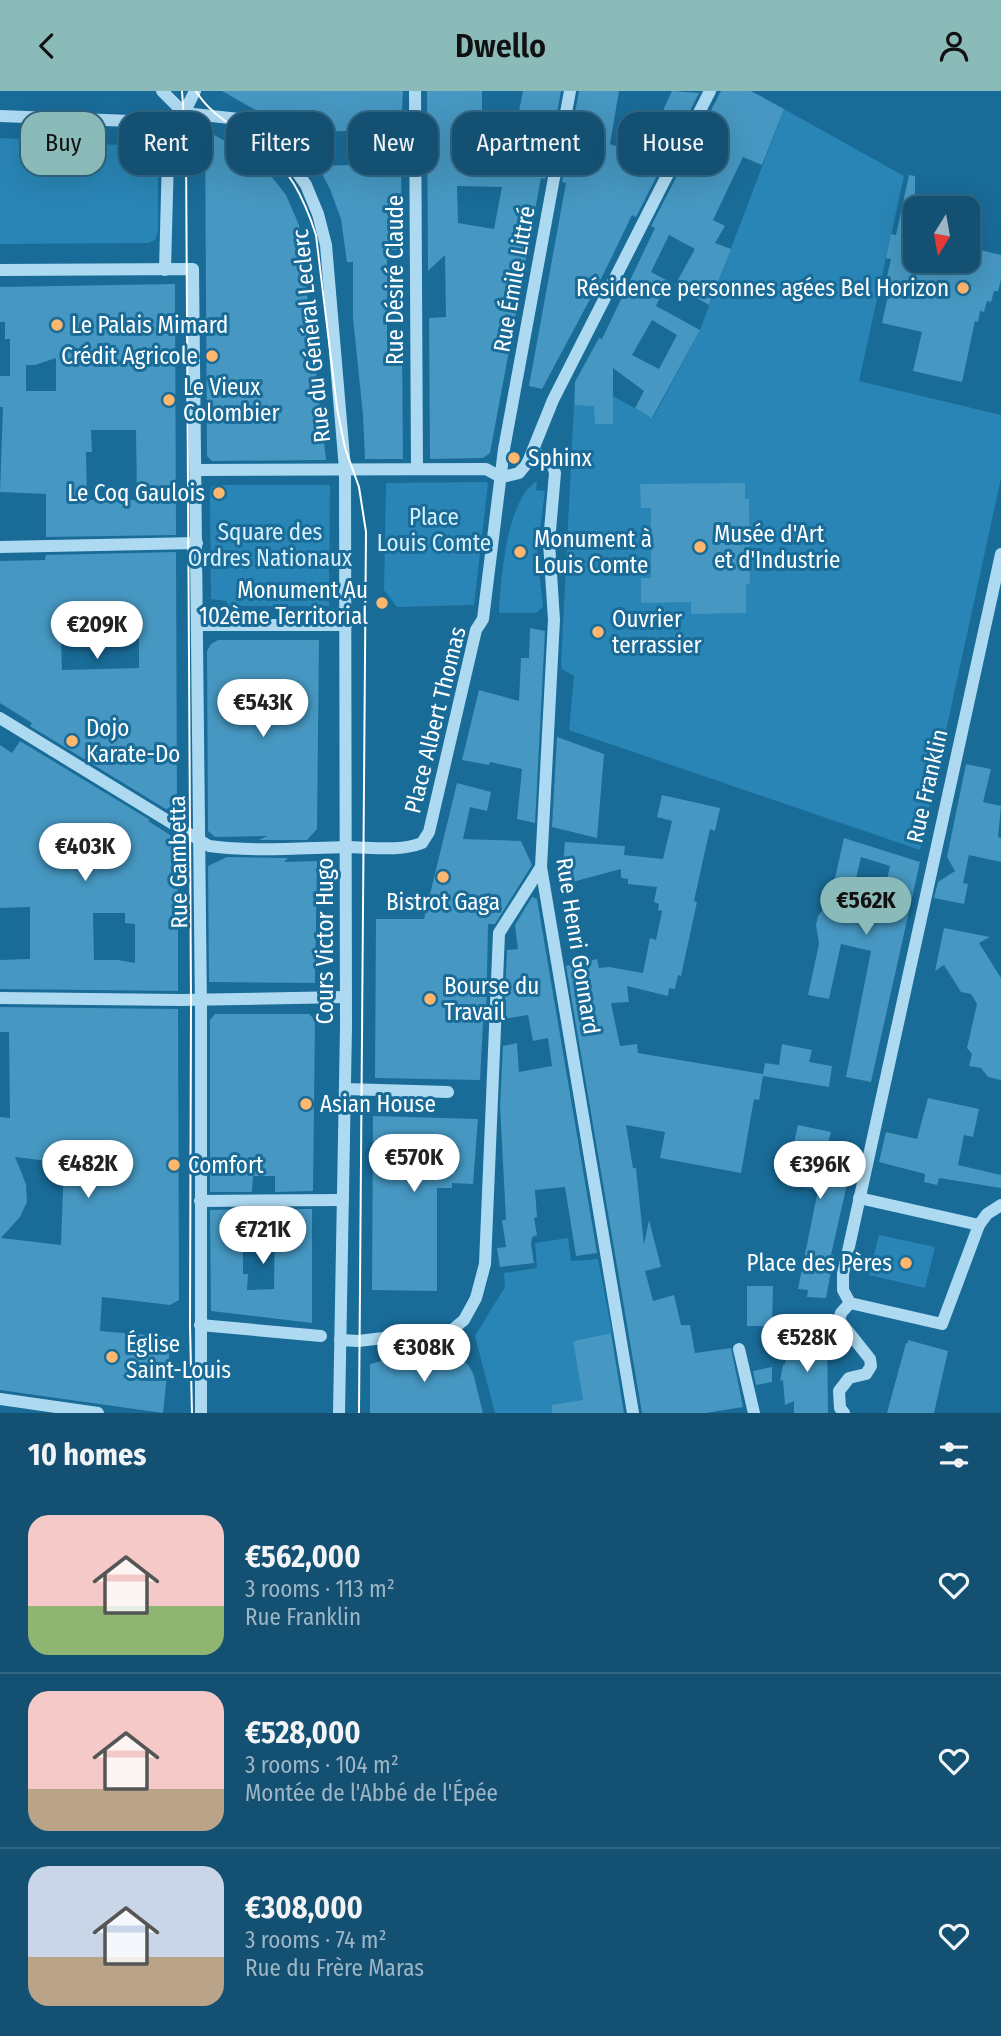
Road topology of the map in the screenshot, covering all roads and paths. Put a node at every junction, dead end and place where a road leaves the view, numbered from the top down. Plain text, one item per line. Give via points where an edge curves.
1 (162, 91) edge
2 (195, 91) edge
3 (415, 91) edge
4 (570, 91) edge
5 (710, 91) edge
6 (183, 112) edge
7 (184, 112) edge
8 (0, 116) edge
9 (212, 116) edge
10 (119, 121) edge
11 (168, 175) edge
12 (0, 270) edge
13 (165, 270) junction
14 (533, 453) junction
15 (345, 469) junction
16 (417, 469) junction
17 (196, 470) junction
18 (500, 475) junction
19 (197, 543) junction
20 (0, 547) edge
21 (1001, 554) edge
22 (197, 625) junction
23 (346, 625) junction
24 (0, 718) edge
25 (198, 841) junction
26 (346, 847) junction
27 (541, 867) junction
28 (346, 997) junction
29 (0, 998) edge
30 (201, 999) junction
31 (345, 1089) junction
32 (448, 1092) dead end
33 (859, 1198) junction
34 (343, 1200) junction
35 (200, 1201) junction
36 (1001, 1205) edge
37 (979, 1225) junction
38 (850, 1303) junction
39 (200, 1325) junction
40 (321, 1336) dead end
41 (340, 1340) junction
42 (739, 1349) dead end
43 (0, 1399) edge
44 (98, 1413) edge
45 (201, 1413) edge
46 (339, 1413) edge
47 (633, 1413) edge
48 (754, 1413) edge
49 (844, 1413) edge

1 - 6 street
2 - 7 street
3 - 16 street, Rue Désiré Claude
4 - 18 street, Rue Émile Littré
5 - 14 street via 553,400
8 - 10 street
9 - 15 street, Rue du Général Leclerc via 239,119 276,147 306,185 318,213 326,245
11 - 13 street
12 - 13 street
13 - 17 street, Rue Gambetta via 193,269
14 - 18 street via 519,473
14 - 27 street, Rue Henri Gonnard via 547,457 555,473 549,542 554,620
15 - 16 street
15 - 17 street
15 - 23 street, Cours Victor Hugo
16 - 18 street via 486,469
17 - 19 street, Rue Gambetta
18 - 26 street, Place Albert Thomas via 483,619 429,832 422,843 413,846
19 - 20 street
19 - 22 street, Rue Gambetta
21 - 33 street, Rue Franklin
22 - 23 street
22 - 25 street, Rue Gambetta
23 - 26 street, Cours Victor Hugo
24 - 25 street
25 - 26 street via 226,848
25 - 30 street, Rue Gambetta
26 - 28 street, Cours Victor Hugo
27 - 41 street via 499,933 485,1264 476,1298 452,1331
27 - 47 street, Rue Henri Gonnard
28 - 30 street
28 - 31 street, Cours Victor Hugo
29 - 30 street
30 - 35 street, Rue Gambetta
31 - 32 street
31 - 34 street, Cours Victor Hugo
33 - 37 street
33 - 38 street, Rue Franklin via 842,1274
34 - 35 street
34 - 41 street, Cours Victor Hugo
35 - 39 street, Rue Gambetta
36 - 37 street
37 - 38 street via 942,1324
38 - 49 street via 841,1313 841,1325 871,1366 866,1374 849,1378 839,1391
39 - 40 street
39 - 45 street, Rue Gambetta
41 - 46 street, Cours Victor Hugo
42 - 48 street
43 - 44 street

